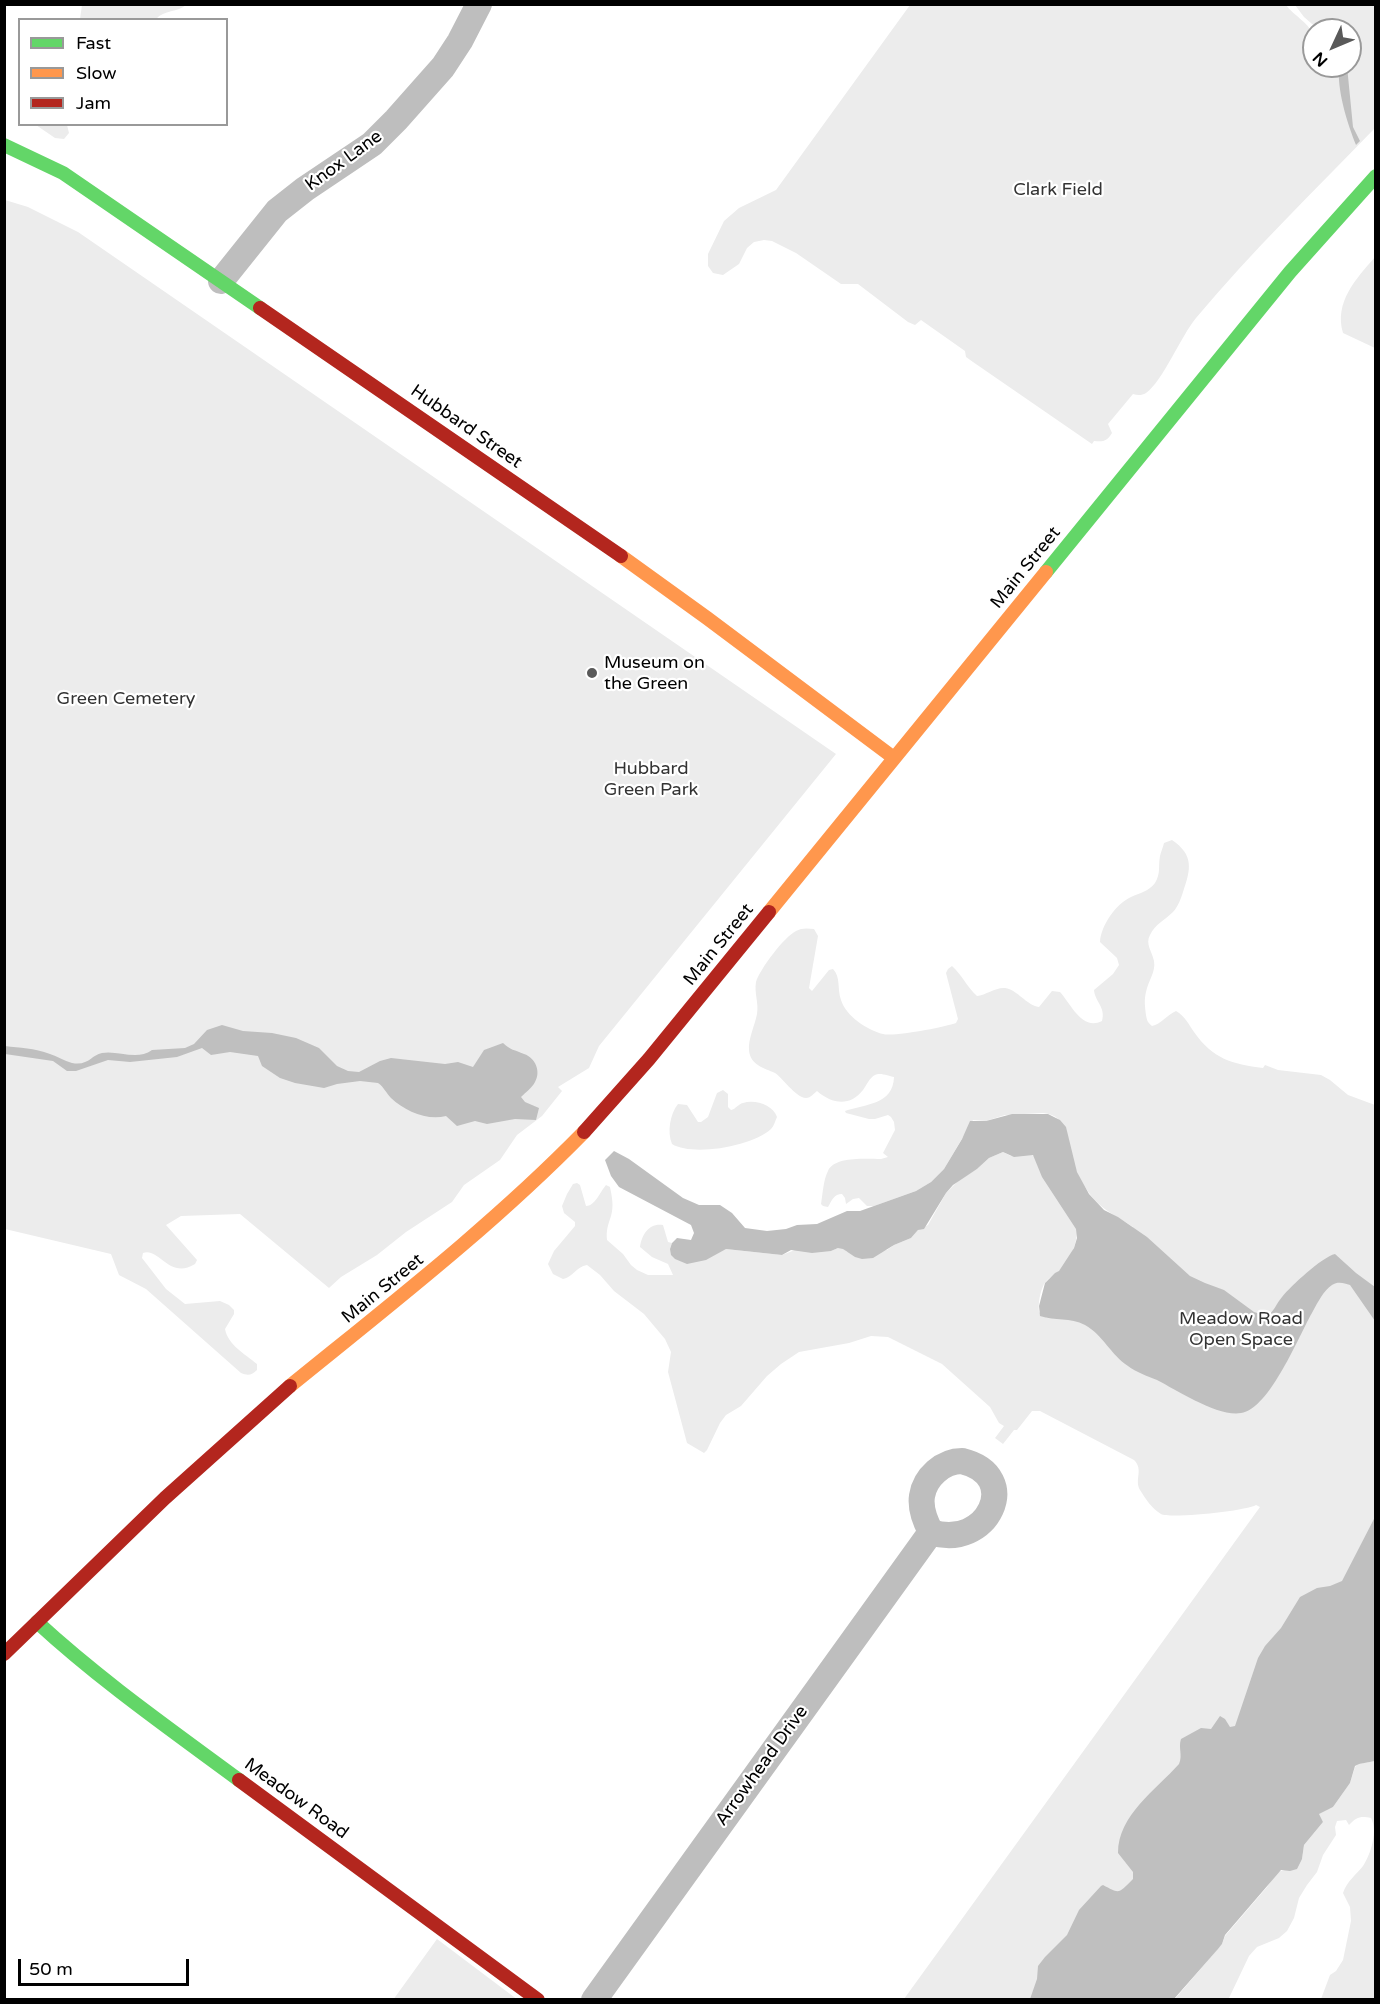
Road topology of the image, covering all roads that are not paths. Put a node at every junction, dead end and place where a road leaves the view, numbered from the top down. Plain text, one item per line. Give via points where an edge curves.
1 (479, 4) edge
2 (4, 145) edge
3 (1376, 176) edge
4 (220, 281) junction
5 (894, 758) junction
6 (931, 1532) dead end
7 (37, 1622) junction
8 (4, 1654) edge
9 (538, 2000) edge
10 (594, 2000) edge

1 - 4 street, Knox Lane via 443,67 396,120 363,150 278,211
2 - 4 main road, Hubbard Street via 63,173
3 - 5 main road, Main Street via 1290,272
4 - 5 main road, Hubbard Street via 707,618
5 - 7 main road, Main Street via 636,1074 584,1132 438,1267 212,1454
6 - 10 street, Arrowhead Drive
7 - 8 main road, Main Street
7 - 9 main road, Meadow Road via 128,1698

